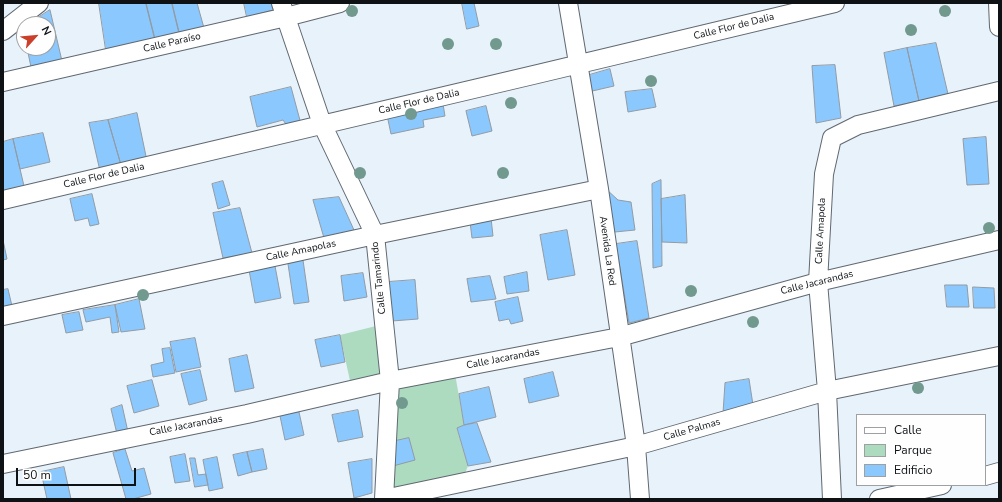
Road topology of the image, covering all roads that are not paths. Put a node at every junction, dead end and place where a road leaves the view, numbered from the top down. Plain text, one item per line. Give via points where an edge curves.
1 (39, 3) edge
2 (340, 3) edge
3 (568, 3) edge
4 (835, 3) edge
5 (998, 3) edge
6 (284, 10) edge
7 (999, 27) edge
8 (3, 31) edge
9 (578, 65) junction
10 (3, 82) edge
11 (999, 90) edge
12 (322, 124) junction
13 (598, 188) junction
14 (3, 200) edge
15 (375, 235) junction
16 (999, 240) edge
17 (818, 282) junction
18 (3, 316) edge
19 (620, 337) junction
20 (999, 356) edge
21 (390, 381) junction
22 (827, 391) junction
23 (636, 446) junction
24 (3, 464) edge
25 (999, 472) edge
26 (986, 476) edge
27 (938, 486) edge
28 (384, 499) edge
29 (640, 499) edge
30 (832, 499) edge
31 (879, 499) edge

1 - 8 street
2 - 6 street, Calle Paraíso
3 - 9 street, Avenida La Red
4 - 9 street, Calle Flor de Dalia
5 - 7 street
6 - 10 street, Calle Paraíso
6 - 12 street, Calle Tamarindo
9 - 12 street, Calle Flor de Dalia
9 - 13 street, Avenida La Red
11 - 17 street, Calle Amapola via 858,125 832,138 824,174
12 - 14 street, Calle Flor de Dalia
12 - 15 street, Calle Tamarindo
13 - 15 street, Calle Amapolas
13 - 19 street, Avenida La Red
15 - 18 street, Calle Amapolas
15 - 21 street, Calle Tamarindo
16 - 17 street, Calle Jacarandas
17 - 19 street, Calle Jacarandas
17 - 22 street, Calle Amapola
19 - 21 street, Calle Jacarandas
19 - 23 street, Avenida La Red
20 - 22 street, Calle Palmas
21 - 24 street, Calle Jacarandas via 247,414
21 - 28 street, Calle Tamarindo
22 - 23 street, Calle Palmas
22 - 30 street, Calle Amapola
23 - 28 street, Calle Palmas
23 - 29 street, Avenida La Red
25 - 26 street
27 - 31 street

